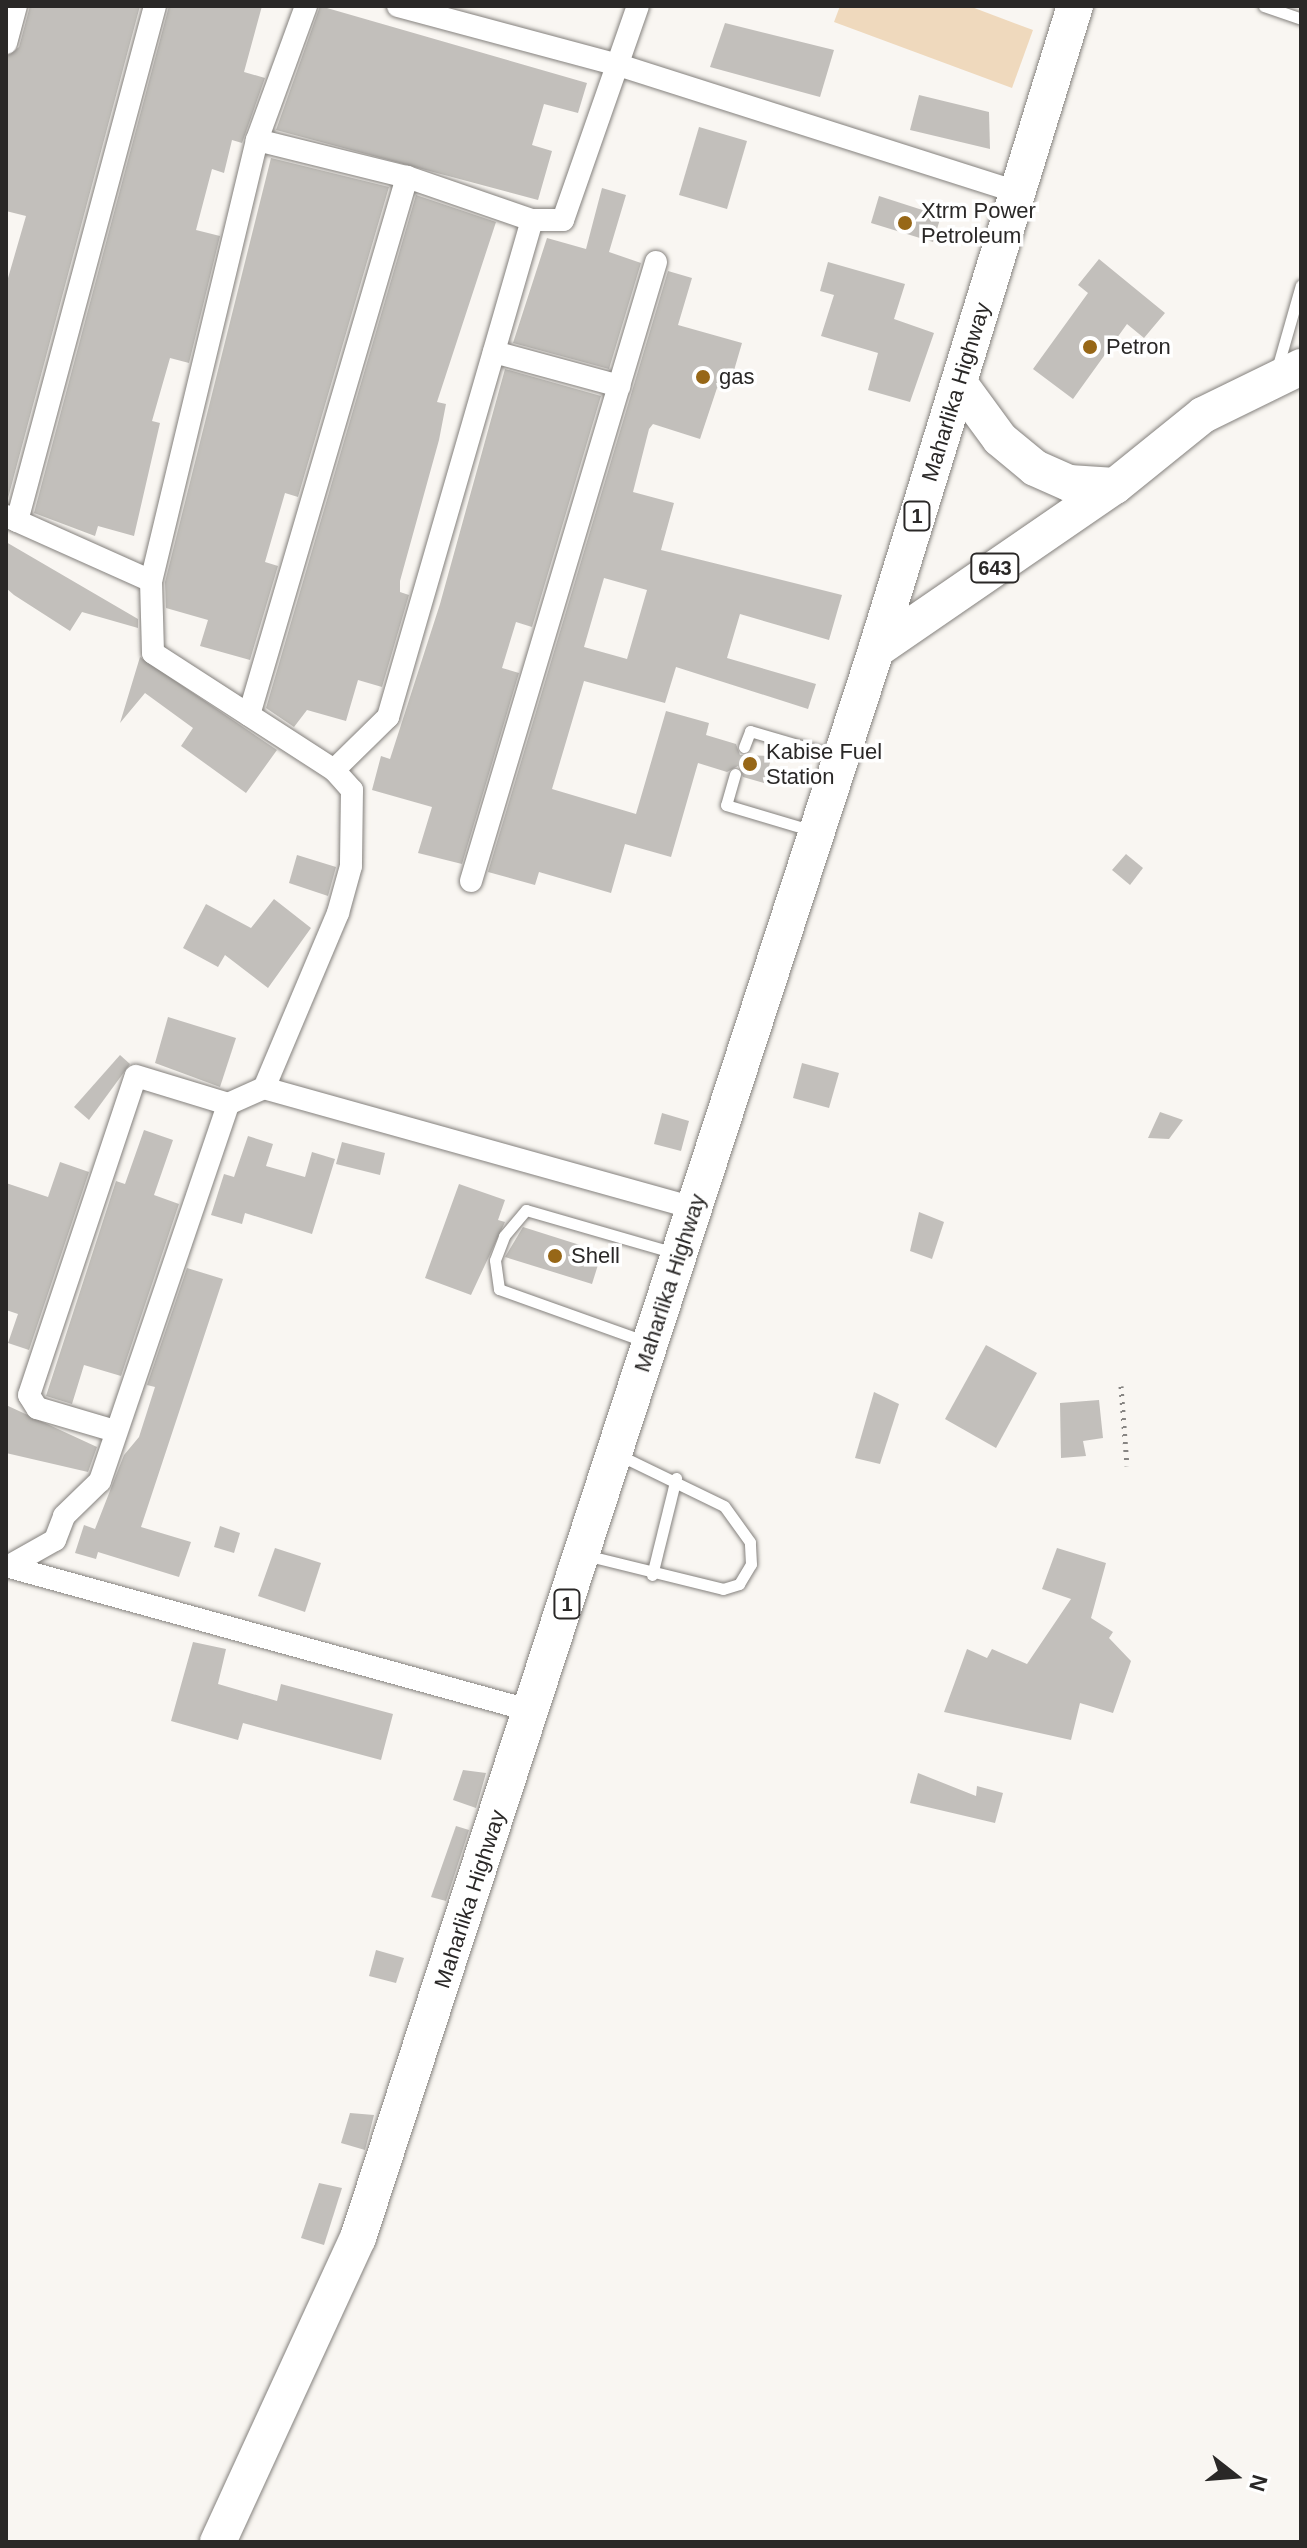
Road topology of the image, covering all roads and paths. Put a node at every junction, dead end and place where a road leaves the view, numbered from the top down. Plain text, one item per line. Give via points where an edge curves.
1 (16, 6) edge
2 (155, 6) edge
3 (306, 6) edge
4 (398, 6) edge
5 (638, 6) edge
6 (1075, 6) edge
7 (1264, 6) edge
8 (1301, 19) edge
9 (6, 43) edge
10 (622, 66) junction
11 (257, 140) junction
12 (407, 177) junction
13 (1018, 192) junction
14 (532, 220) junction
15 (656, 262) dead end
16 (1301, 285) edge
17 (494, 352) junction
18 (1288, 371) edge
19 (959, 383) junction
20 (619, 386) junction
21 (1115, 486) junction
22 (11, 518) edge
23 (151, 581) junction
24 (876, 650) junction
25 (249, 715) junction
26 (744, 747) dead end
27 (839, 758) junction
28 (334, 770) junction
29 (735, 774) dead end
30 (815, 832) junction
31 (471, 881) dead end
32 (264, 1088) junction
33 (228, 1104) junction
34 (694, 1208) junction
35 (679, 1254) junction
36 (651, 1344) junction
37 (1121, 1386) dead end
38 (115, 1431) junction
39 (615, 1453) junction
40 (1127, 1466) dead end
41 (676, 1478) junction
42 (583, 1554) junction
43 (7, 1567) edge
44 (652, 1575) junction
45 (532, 1711) junction
46 (218, 2542) edge

1 - 9 street
2 - 22 street
3 - 11 street
4 - 10 street
5 - 10 street
6 - 13 highway, Maharlika Highway / 1
7 - 8 lane
10 - 13 street
10 - 14 street via 563,220
11 - 12 street
11 - 23 street
12 - 14 street
12 - 25 street
13 - 19 highway, Maharlika Highway / 1
14 - 17 street
15 - 20 street
16 - 18 lane
17 - 20 street
17 - 28 street via 388,717
18 - 21 highway, 643 via 1203,415
19 - 21 highway via 1000,439 1035,468 1069,483
19 - 24 highway, Maharlika Highway / 1
20 - 31 street
21 - 24 highway, 643
22 - 23 street
23 - 25 street via 153,653
24 - 27 highway, Maharlika Highway / 1
25 - 28 street
26 - 27 lane via 750,731
27 - 30 highway, Maharlika Highway / 1
28 - 32 street via 352,790 351,866
29 - 30 lane via 726,805
30 - 34 highway, Maharlika Highway / 1
32 - 33 street
32 - 34 street
33 - 38 street
33 - 38 street via 136,1076 29,1395 37,1408
34 - 35 highway, Maharlika Highway / 1
35 - 36 highway, Maharlika Highway / 1
35 - 36 lane via 526,1210 511,1222 495,1260 499,1289
36 - 39 highway, Maharlika Highway / 1
37 - 40 path
38 - 43 street via 100,1481 64,1516 55,1540
39 - 41 lane
39 - 42 highway, Maharlika Highway / 1
41 - 44 lane
41 - 44 lane via 724,1506 743,1527 751,1564 739,1584 723,1589
42 - 44 lane
42 - 45 highway, Maharlika Highway / 1
43 - 45 street
45 - 46 highway, Maharlika Highway / 1 via 358,2238

